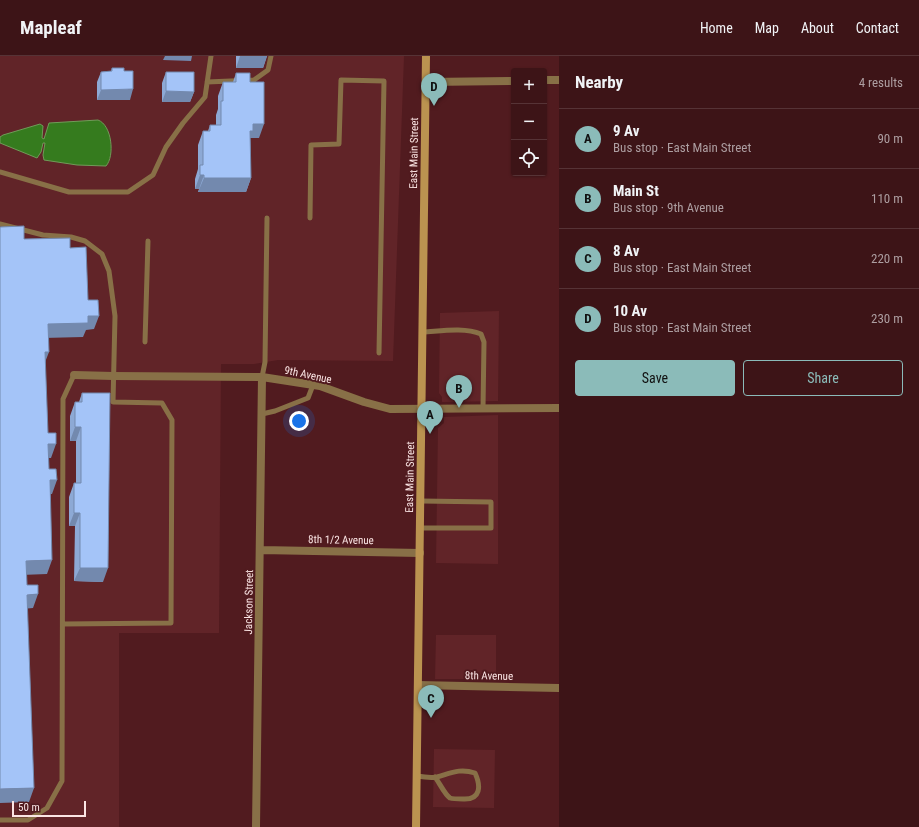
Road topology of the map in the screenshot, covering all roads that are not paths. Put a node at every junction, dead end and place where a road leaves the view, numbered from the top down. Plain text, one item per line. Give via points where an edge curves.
1 (211, 56) edge
2 (271, 56) edge
3 (426, 56) edge
4 (511, 80) edge
5 (547, 80) edge
6 (559, 80) edge
7 (207, 82) junction
8 (426, 82) junction
9 (0, 172) edge
10 (267, 218) dead end
11 (310, 218) dead end
12 (0, 224) edge
13 (148, 241) dead end
14 (423, 332) junction
15 (144, 342) dead end
16 (379, 353) dead end
17 (74, 375) joint
18 (114, 376) junction
19 (262, 377) junction
20 (313, 385) junction
21 (483, 408) junction
22 (559, 408) edge
23 (422, 409) junction
24 (262, 414) junction
25 (421, 501) junction
26 (420, 528) junction
27 (261, 550) junction
28 (420, 553) junction
29 (63, 624) junction
30 (418, 685) junction
31 (559, 688) edge
32 (417, 776) junction
33 (435, 777) junction
34 (0, 820) edge
35 (256, 827) edge
36 (416, 827) edge

1 - 7 lane
2 - 7 lane via 268,70 254,80
3 - 8 main road, East Main Street
4 - 8 street
5 - 6 street
7 - 9 lane via 205,97 166,147 153,175 128,192 68,192
8 - 14 main road, East Main Street
10 - 19 lane via 265,356
11 - 16 lane via 311,145 339,144 341,80 384,81
12 - 18 lane via 43,235 71,236 85,241 102,254 109,271 115,316
13 - 15 lane
14 - 21 lane via 481,334 484,342
14 - 23 main road, East Main Street
17 - 18 street, 9th Avenue
17 - 29 lane via 63,399
18 - 19 street, 9th Avenue
18 - 29 lane via 113,402 162,402 172,420 171,623
19 - 20 street, 9th Avenue
19 - 24 street, Jackson Street
20 - 23 street, 9th Avenue via 390,409
20 - 24 lane via 308,398
21 - 22 street, 9th Avenue
21 - 23 street, 9th Avenue
23 - 25 main road, East Main Street
24 - 27 street, Jackson Street
25 - 26 main road, East Main Street
25 - 26 lane via 492,502 491,528
26 - 28 main road, East Main Street
27 - 28 street, 8th 1/2 Avenue
27 - 35 street, Jackson Street
28 - 30 main road, East Main Street
29 - 34 lane via 62,781 47,808 28,820
30 - 31 street, 8th Avenue
30 - 32 main road, East Main Street
32 - 33 lane
32 - 36 main road, East Main Street
33 - 33 lane via 451,798 467,799 474,797 478,792 479,781 475,773 458,771

